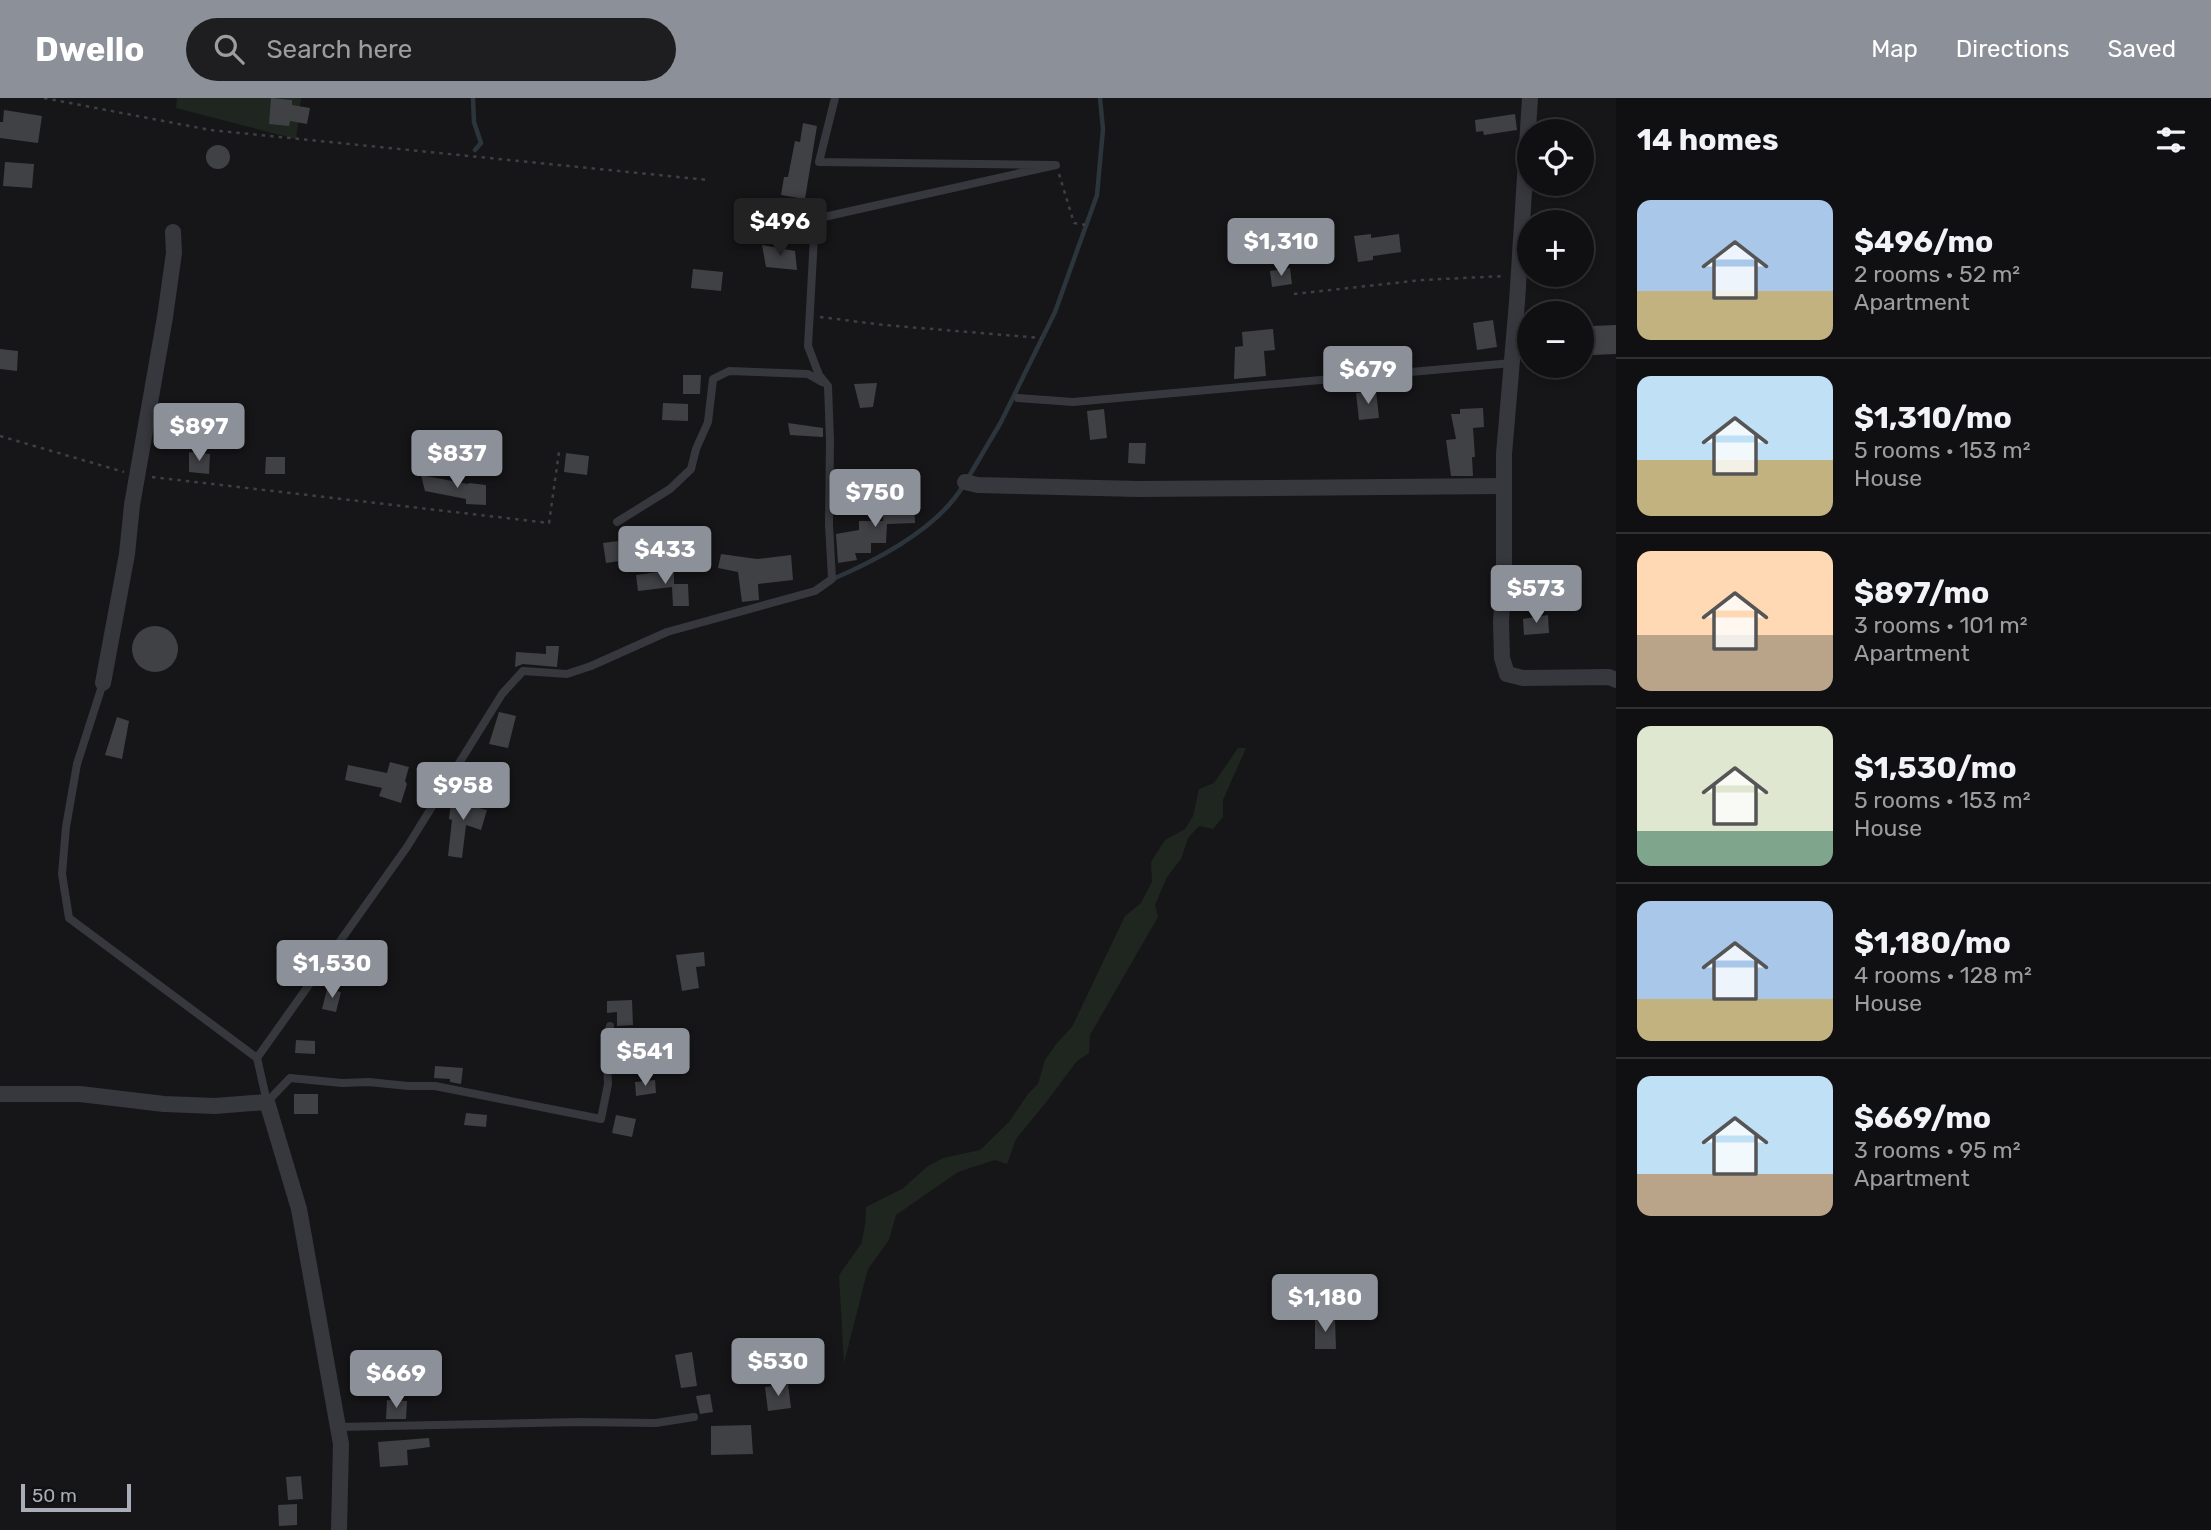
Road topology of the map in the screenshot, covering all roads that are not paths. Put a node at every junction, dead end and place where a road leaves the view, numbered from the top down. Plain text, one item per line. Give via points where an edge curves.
1 (835, 98) edge
2 (1530, 98) edge
3 (173, 232) dead end
4 (1512, 363) junction
5 (1517, 363) edge
6 (828, 386) junction
7 (1018, 398) dead end
8 (965, 482) dead end
9 (1503, 486) junction
10 (617, 522) dead end
11 (1616, 680) edge
12 (103, 682) joint
13 (610, 1026) dead end
14 (257, 1058) junction
15 (0, 1094) edge
16 (267, 1102) junction
17 (694, 1417) dead end
18 (338, 1427) junction
19 (339, 1530) edge

1 - 6 lane via 820,162 1056,165 815,219 808,346
2 - 4 street
3 - 12 street via 174,253
4 - 5 street
4 - 7 lane via 1073,402
4 - 9 street
6 - 10 lane via 808,374 729,371 713,379 708,422 691,469 670,489
6 - 14 lane via 832,579 815,591 667,632 567,674 523,671 502,694 407,847
8 - 9 street via 1138,489
9 - 11 street via 1501,634 1507,674
12 - 14 lane via 77,764 66,827 62,874 69,918
13 - 16 lane via 606,1040 608,1084 601,1119 435,1086 369,1082 290,1078
14 - 16 lane
15 - 16 street via 80,1094 215,1106
16 - 18 street via 299,1209
17 - 18 lane via 656,1423
18 - 19 street

